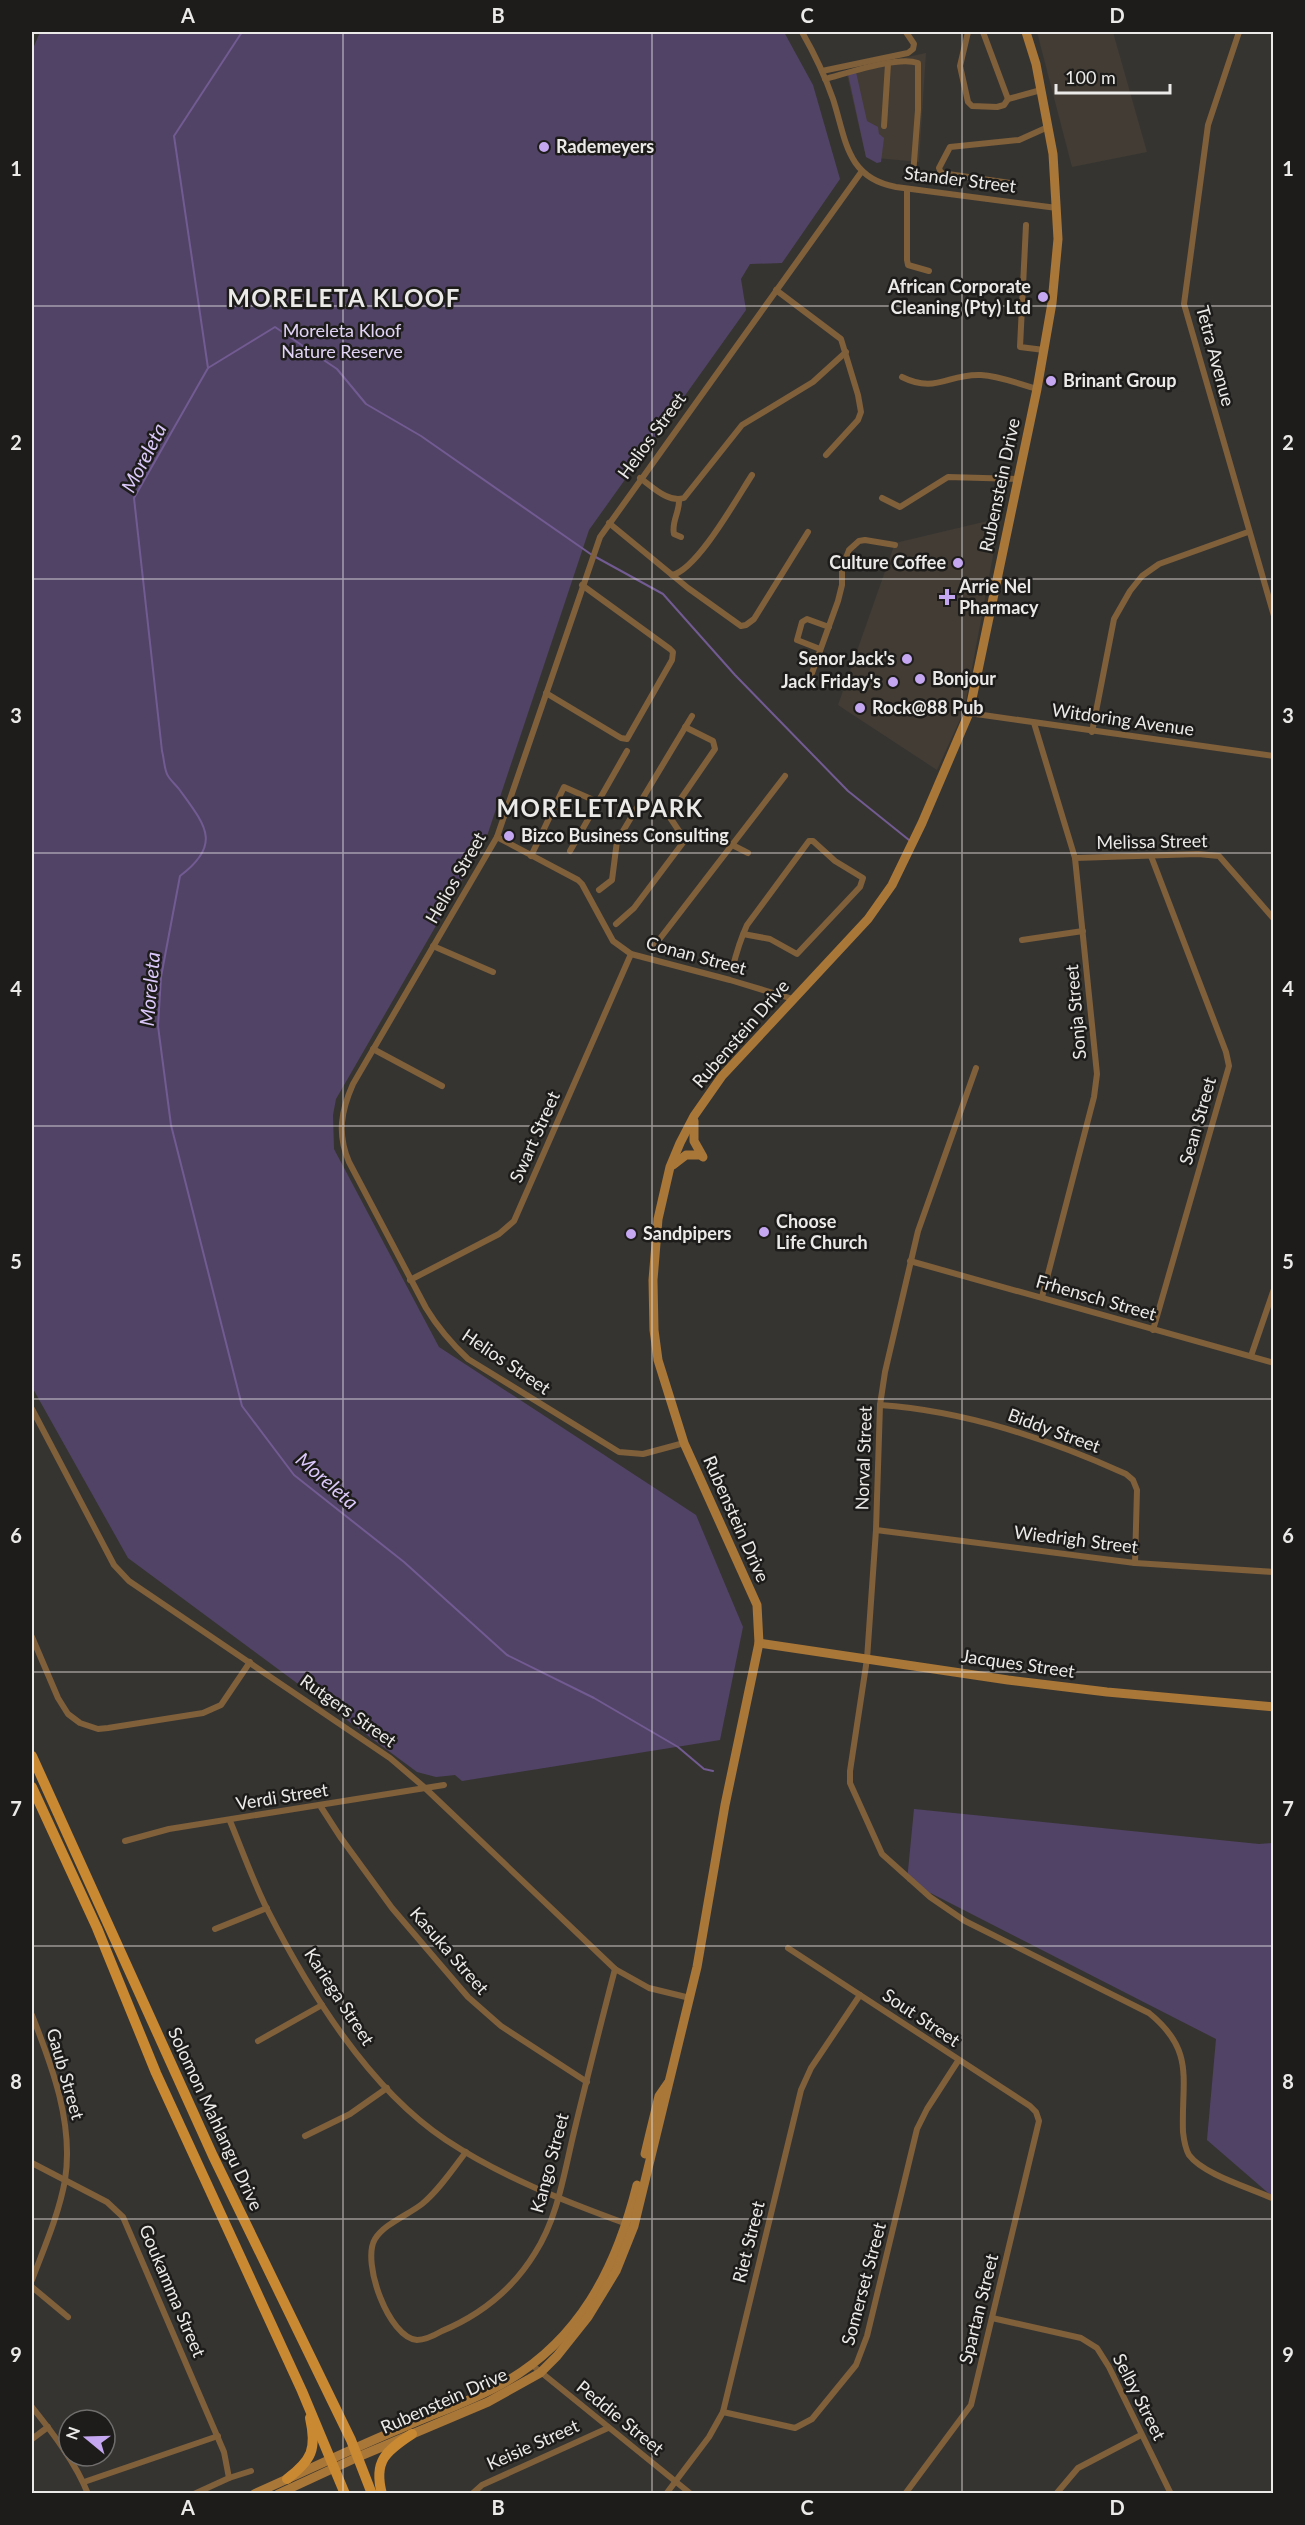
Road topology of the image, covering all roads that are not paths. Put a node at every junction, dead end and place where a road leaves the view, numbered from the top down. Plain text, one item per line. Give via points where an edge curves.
1 (802, 32) edge
2 (906, 32) edge
3 (968, 32) edge
4 (983, 32) edge
5 (1026, 32) edge
6 (1239, 32) edge
7 (888, 64) junction
8 (822, 71) junction
9 (825, 80) junction
10 (1041, 90) junction
11 (1008, 99) junction
12 (884, 126) dead end
13 (1048, 127) junction
14 (862, 171) junction
15 (913, 175) dead end
16 (1010, 183) dead end
17 (907, 189) junction
18 (1058, 208) junction
19 (1026, 225) dead end
20 (929, 271) dead end
21 (776, 290) junction
22 (1044, 350) junction
23 (846, 352) junction
24 (902, 377) dead end
25 (1037, 389) junction
26 (826, 454) dead end
27 (752, 475) dead end
28 (640, 478) junction
29 (1019, 479) junction
30 (882, 498) dead end
31 (680, 499) junction
32 (609, 523) junction
33 (808, 532) dead end
34 (1248, 532) junction
35 (681, 537) dead end
36 (895, 545) dead end
37 (672, 575) junction
38 (582, 585) junction
39 (1270, 592) edge
40 (1274, 616) edge
41 (829, 627) junction
42 (820, 649) junction
43 (812, 674) dead end
44 (546, 693) junction
45 (969, 713) junction
46 (692, 716) dead end
47 (1034, 723) junction
48 (686, 727) junction
49 (1092, 732) junction
50 (627, 751) dead end
51 (1274, 756) edge
52 (785, 777) dead end
53 (598, 802) junction
54 (641, 802) junction
55 (669, 816) junction
56 (707, 832) dead end
57 (497, 837) junction
58 (731, 845) junction
59 (570, 851) dead end
60 (748, 853) dead end
61 (531, 856) junction
62 (1151, 856) junction
63 (1075, 858) junction
64 (599, 890) dead end
65 (1274, 919) edge
66 (616, 924) dead end
67 (1083, 931) junction
68 (743, 934) junction
69 (1022, 940) dead end
70 (655, 945) dead end
71 (433, 946) junction
72 (631, 954) junction
73 (732, 970) dead end
74 (494, 972) dead end
75 (793, 999) junction
76 (373, 1049) junction
77 (976, 1068) dead end
78 (442, 1086) dead end
79 (694, 1116) junction
80 (670, 1167) junction
81 (910, 1261) junction
82 (410, 1280) junction
83 (1274, 1288) edge
84 (1042, 1297) junction
85 (1153, 1330) junction
86 (1251, 1356) junction
87 (1274, 1363) edge
88 (880, 1406) junction
89 (32, 1409) edge
90 (684, 1443) junction
91 (876, 1530) junction
92 (1135, 1563) junction
93 (1274, 1572) edge
94 (32, 1637) edge
95 (759, 1643) junction
96 (867, 1659) junction
97 (250, 1662) junction
98 (1274, 1707) edge
99 (32, 1756) edge
100 (444, 1785) dead end
101 (32, 1787) edge
102 (424, 1787) junction
103 (321, 1807) junction
104 (230, 1821) junction
105 (125, 1841) dead end
106 (267, 1908) junction
107 (215, 1929) dead end
108 (788, 1948) dead end
109 (615, 1969) junction
110 (860, 1995) junction
111 (690, 1998) junction
112 (322, 2005) junction
113 (32, 2015) edge
114 (258, 2041) dead end
115 (958, 2061) junction
116 (587, 2082) junction
117 (387, 2088) junction
118 (1036, 2112) joint
119 (305, 2136) dead end
120 (466, 2152) junction
121 (32, 2163) edge
122 (65, 2180) junction
123 (559, 2199) junction
124 (1274, 2199) edge
125 (630, 2225) junction
126 (32, 2280) edge
127 (32, 2288) edge
128 (68, 2317) dead end
129 (992, 2318) junction
130 (532, 2365) junction
131 (540, 2373) junction
132 (303, 2391) junction
133 (32, 2407) edge
134 (723, 2412) junction
135 (48, 2427) junction
136 (608, 2428) junction
137 (412, 2434) junction
138 (1141, 2435) junction
139 (218, 2436) junction
140 (32, 2439) edge
141 (356, 2452) junction
142 (333, 2463) junction
143 (251, 2471) dead end
144 (229, 2478) junction
145 (287, 2479) junction
146 (675, 2481) junction
147 (84, 2482) junction
148 (88, 2493) edge
149 (194, 2493) edge
150 (254, 2493) edge
151 (278, 2493) edge
152 (345, 2493) edge
153 (372, 2493) edge
154 (382, 2493) edge
155 (472, 2493) edge
156 (666, 2493) edge
157 (690, 2493) edge
158 (905, 2493) edge
159 (1056, 2493) edge
160 (1172, 2493) edge

1 - 8 street
2 - 8 street via 914,44 908,53
3 - 11 street via 960,66 968,102 972,106 997,107
4 - 11 street
5 - 10 street, Rubenstein Drive
6 - 34 street, Tetra Avenue via 1208,126 1184,297
7 - 9 street
7 - 12 street
7 - 15 street via 915,62 920,68
8 - 9 street
9 - 14 street via 846,146
10 - 11 street
10 - 13 street, Rubenstein Drive
13 - 16 street via 1019,140 950,147 939,168 941,173
13 - 18 street, Rubenstein Drive
14 - 17 street, Stander Street via 882,184
14 - 21 street, Helios Street
17 - 18 street, Stander Street
17 - 20 street via 908,265
18 - 22 street, Rubenstein Drive via 1052,303
19 - 22 street via 1020,347
21 - 23 street via 837,335
21 - 28 street, Helios Street
22 - 25 street, Rubenstein Drive
23 - 26 street via 861,412
23 - 31 street via 813,382 742,425 690,492
24 - 25 street via 929,385 982,375
25 - 29 street, Rubenstein Drive
27 - 37 street via 700,553 687,568
28 - 31 street via 668,497
28 - 32 street, Helios Street
29 - 30 street via 948,477 900,507
29 - 45 street, Rubenstein Drive
31 - 35 street via 673,530
32 - 37 street
32 - 38 street, Helios Street via 596,545
33 - 37 street via 746,626 736,624
34 - 39 street, Tetra Avenue
34 - 49 street via 1159,564 1130,591 1114,619
36 - 41 street via 865,540 849,550
38 - 44 street, Helios Street
38 - 44 street via 670,649 672,660 627,739
39 - 40 street, Tetra Avenue
41 - 42 street
41 - 42 street via 807,619 802,622 797,640
42 - 43 street
44 - 57 street, Helios Street
45 - 47 street, Witdoring Avenue
45 - 75 street, Rubenstein Drive via 892,885 868,919
46 - 48 street
47 - 49 street, Witdoring Avenue
47 - 63 street, Sonja Street
48 - 54 street
48 - 55 street via 713,741 715,749
49 - 51 street, Witdoring Avenue
50 - 53 street
52 - 58 street
53 - 59 street
53 - 61 street via 564,787
54 - 55 street
54 - 64 street via 617,841 612,880
55 - 66 street via 685,840 634,908
56 - 58 street
57 - 61 street, Conan Street
57 - 71 street, Helios Street
58 - 60 street
58 - 70 street
61 - 72 street, Conan Street via 582,884 613,941
62 - 63 street, Melissa Street
62 - 65 street, Melissa Street via 1219,856
62 - 85 street, Sean Street via 1229,1066
63 - 67 street, Sonja Street
67 - 69 street
67 - 84 street, Sonja Street via 1097,1082
68 - 68 street via 810,840 863,878 860,887 796,954 770,939
68 - 73 street
71 - 74 street
71 - 76 street, Helios Street
72 - 75 street, Conan Street
72 - 82 street, Swart Street via 514,1221 499,1234
75 - 79 street, Rubenstein Drive via 722,1076
76 - 78 street
76 - 82 street, Helios Street via 345,1102 342,1140 349,1162
77 - 81 street, Norval Street
79 - 80 street, Rubenstein Drive
79 - 80 street via 694,1141 701,1156 686,1155
80 - 90 street, Rubenstein Drive via 655,1241 654,1330 664,1382
81 - 84 street, Frhensch Street
81 - 88 street, Norval Street
82 - 90 street, Helios Street via 438,1327 468,1359 606,1446 634,1455
83 - 86 street
84 - 85 street, Frhensch Street
85 - 86 street, Frhensch Street
86 - 87 street, Frhensch Street
88 - 91 street, Norval Street
88 - 92 street, Biddy Street via 922,1409 999,1426 1126,1474 1137,1490
89 - 97 street, Rutgers Street via 121,1574
90 - 95 street, Rubenstein Drive via 757,1605
91 - 92 street, Wiedrigh Street
91 - 96 street, Norval Street
92 - 93 street, Wiedrigh Street
94 - 97 street via 68,1714 80,1724 98,1729 216,1709
95 - 96 street, Jacques Street
95 - 111 street, Rubenstein Drive
96 - 98 street, Jacques Street via 1107,1692
96 - 124 street, Norval Street via 849,1778 882,1854 930,1897 964,1920 1149,2013 1163,2024 1173,2036 1184,2067 1183,2132 1190,2156 1203,2167
97 - 102 street, Rutgers Street via 370,1743
99 - 141 main road, Solomon Mahlangu Drive via 213,2156
100 - 102 street, Verdi Street
101 - 132 main road, Solomon Mahlangu Drive via 97,1928 156,2073
102 - 103 street, Verdi Street
102 - 109 street, Rutgers Street
103 - 104 street, Verdi Street
103 - 116 street, Kasuka Street via 392,1908 468,1997 514,2036
104 - 105 street, Verdi Street via 169,1829
104 - 106 street, Kariega Street
106 - 107 street
106 - 112 street, Kariega Street
108 - 110 street, Sout Street
109 - 111 street, Rutgers Street via 649,1988
109 - 116 street, Kango Street
110 - 115 street, Sout Street
110 - 134 street, Riet Street via 811,2068 801,2090
111 - 125 street, Rubenstein Drive via 669,2081 657,2102
112 - 114 street
112 - 117 street, Kariega Street via 351,2048
113 - 122 street, Gaub Street via 51,2066 62,2113 67,2144
115 - 118 street, Sout Street
115 - 134 street, Somerset Street via 917,2129 867,2336 856,2365 812,2419 795,2428
116 - 123 street, Kango Street
117 - 119 street via 350,2114
117 - 120 street, Kariega Street via 444,2139
118 - 129 street, Spartan Street via 1037,2135
120 - 123 street, Kariega Street
120 - 123 street, Kango Street via 430,2197 378,2235 371,2250 383,2305 403,2335 418,2340 454,2326 479,2312 507,2288 545,2236
121 - 122 street, Goukamma Street
122 - 126 street, Gaub Street
122 - 139 street, Goukamma Street via 107,2202 123,2217
123 - 125 street, Kariega Street
125 - 130 street, Rubenstein Drive via 605,2278 582,2314
125 - 131 street, Rubenstein Drive via 619,2264 601,2297 574,2336
127 - 128 street
129 - 138 street, Selby Street via 1076,2337 1097,2348
129 - 158 street, Spartan Street via 971,2405
130 - 131 street, Peddie Street
130 - 141 street, Rubenstein Drive via 500,2385
131 - 136 street, Peddie Street
131 - 137 street, Rubenstein Drive via 489,2403
132 - 142 main road, Solomon Mahlangu Drive
132 - 145 main road via 313,2448 304,2466
133 - 135 street
134 - 146 street, Riet Street via 714,2431
135 - 140 street
135 - 147 street
136 - 146 street, Peddie Street
136 - 155 street, Keisie Street
137 - 141 street, Rubenstein Drive
137 - 154 main road via 386,2454 379,2465
138 - 159 street via 1082,2465
138 - 160 street, Selby Street
139 - 144 street, Goukamma Street
139 - 147 street
141 - 142 street
141 - 153 main road, Solomon Mahlangu Drive
142 - 145 street
142 - 151 street
142 - 152 main road, Solomon Mahlangu Drive
143 - 144 street
144 - 149 street
145 - 150 street
146 - 156 street, Riet Street
146 - 157 street, Peddie Street
147 - 148 street

